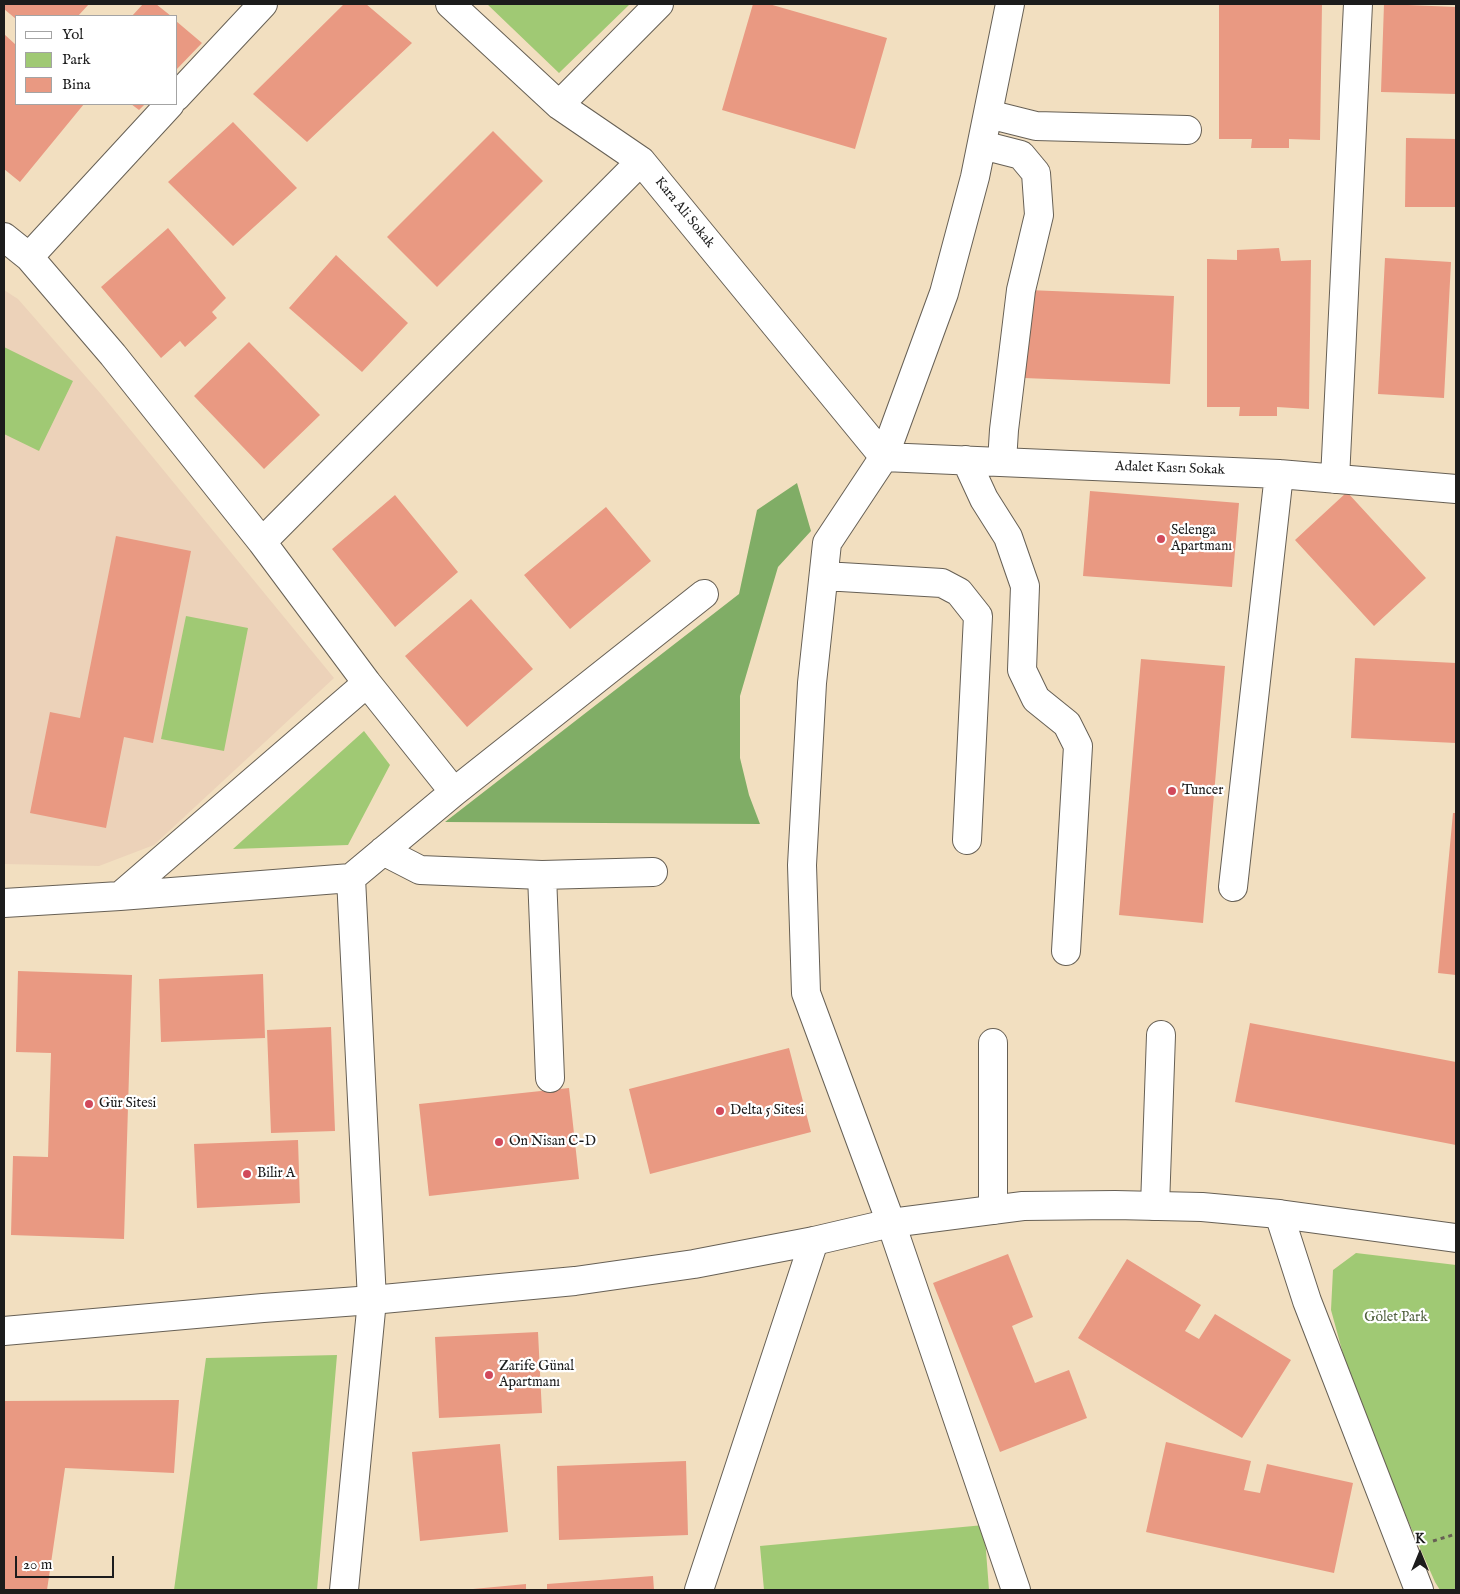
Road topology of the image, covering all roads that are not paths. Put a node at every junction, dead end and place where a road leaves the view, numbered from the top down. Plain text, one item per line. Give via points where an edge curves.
1 (263, 4) edge
2 (450, 4) edge
3 (659, 4) edge
4 (1010, 4) edge
5 (1358, 4) edge
6 (178, 95) edge
7 (169, 105) edge
8 (559, 105) junction
9 (988, 114) junction
10 (1187, 130) dead end
11 (982, 145) junction
12 (641, 161) junction
13 (4, 237) edge
14 (29, 257) junction
15 (884, 457) junction
16 (966, 460) junction
17 (1002, 462) junction
18 (1279, 474) junction
19 (1335, 479) junction
20 (1456, 489) edge
21 (262, 542) junction
22 (824, 576) junction
23 (704, 594) dead end
24 (366, 683) junction
25 (454, 792) junction
26 (967, 840) dead end
27 (383, 851) junction
28 (653, 872) dead end
29 (542, 875) junction
30 (350, 878) junction
31 (1234, 887) dead end
32 (120, 896) junction
33 (4, 903) edge
34 (1066, 951) dead end
35 (1161, 1035) dead end
36 (993, 1043) dead end
37 (550, 1078) dead end
38 (1155, 1206) junction
39 (993, 1210) junction
40 (1279, 1214) junction
41 (892, 1223) junction
42 (1456, 1238) edge
43 (814, 1241) junction
44 (372, 1300) junction
45 (4, 1331) edge
46 (344, 1590) edge
47 (699, 1590) edge
48 (1016, 1590) edge
49 (1419, 1590) edge

1 - 6 street
2 - 8 street, Kara Ali Sokak
3 - 8 street
4 - 9 street
5 - 19 street
7 - 14 street
8 - 12 street, Kara Ali Sokak
9 - 10 street via 1036,126
9 - 11 street
11 - 15 street via 944,293
11 - 17 street via 1020,155 1036,173 1040,215 1020,290
12 - 15 street, Kara Ali Sokak
12 - 21 street
13 - 14 street
14 - 21 street
15 - 16 street, Adalet Kasrı Sokak
15 - 22 street via 827,543
16 - 17 street, Adalet Kasrı Sokak
16 - 34 street via 984,499 1008,537 1026,586 1022,670 1036,699 1067,724 1078,746
17 - 18 street, Adalet Kasrı Sokak
18 - 19 street, Adalet Kasrı Sokak
18 - 31 street
19 - 20 street, Adalet Kasrı Sokak
21 - 24 street
22 - 26 street via 942,583 959,592 978,616
22 - 41 street via 812,683 802,865 806,993
23 - 25 street
24 - 25 street
24 - 32 street
25 - 27 street
27 - 29 street via 420,870
27 - 30 street
28 - 29 street
29 - 37 street
30 - 32 street
30 - 44 street
32 - 33 street
35 - 38 street
36 - 39 street
38 - 39 street via 1023,1206
38 - 40 street
39 - 41 street
40 - 42 street
40 - 49 street via 1307,1301
41 - 43 street
41 - 48 street
43 - 44 street via 694,1264 575,1281
43 - 47 street
44 - 45 street
44 - 46 street

